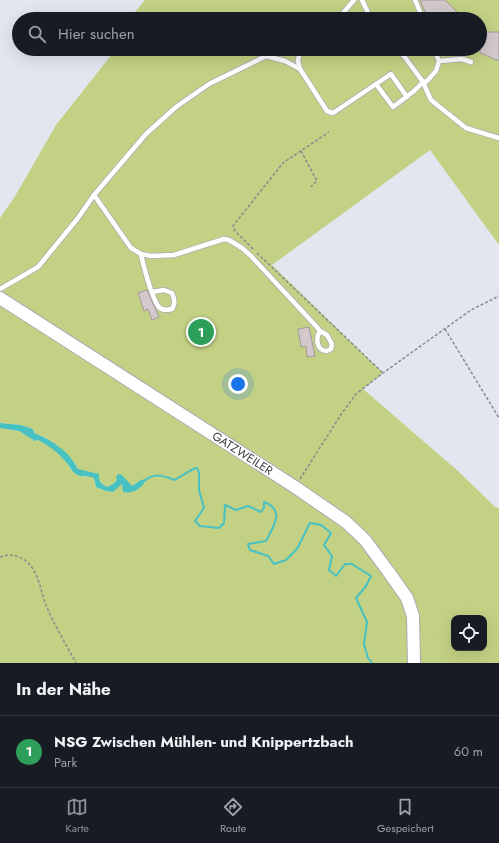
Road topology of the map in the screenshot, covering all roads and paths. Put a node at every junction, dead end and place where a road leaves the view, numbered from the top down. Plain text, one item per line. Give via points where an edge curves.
1 (354, 0) edge
2 (362, 0) edge
3 (415, 0) edge
4 (344, 12) edge
5 (367, 12) edge
6 (420, 12) edge
7 (266, 56) joint
8 (299, 56) edge
9 (404, 56) edge
10 (437, 56) edge
11 (439, 61) junction
12 (471, 62) dead end
13 (300, 69) junction
14 (423, 82) junction
15 (376, 84) junction
16 (407, 96) junction
17 (328, 132) dead end
18 (499, 138) edge
19 (301, 151) junction
20 (311, 188) dead end
21 (94, 195) junction
22 (141, 254) junction
23 (0, 289) edge
24 (152, 292) junction
25 (499, 296) edge
26 (0, 298) edge
27 (445, 329) junction
28 (320, 331) dead end
29 (383, 373) junction
30 (499, 418) edge
31 (295, 487) junction
32 (0, 557) edge
33 (76, 663) edge
34 (414, 663) edge

1 - 4 lane
2 - 5 lane
3 - 6 lane
7 - 13 lane via 285,61
7 - 21 lane via 209,84 176,107 146,134
8 - 13 lane
9 - 14 lane
10 - 11 lane
11 - 12 lane
11 - 14 lane via 436,71
13 - 15 lane via 327,111 333,113
14 - 16 lane
14 - 18 lane via 431,100 466,128
15 - 16 lane via 391,74
15 - 16 lane via 392,107
17 - 19 path
19 - 20 path via 317,181
19 - 29 path via 283,163 233,226 235,231
21 - 22 lane via 131,248
21 - 23 lane via 38,267
22 - 24 lane
22 - 28 lane via 174,255 219,240 229,240 251,256
24 - 24 lane via 160,308 172,309 172,293 164,290
25 - 27 path via 471,310
26 - 31 street, GATZWEILER
27 - 29 path
27 - 30 path
29 - 31 path via 356,394
31 - 34 street, GATZWEILER via 346,522 365,540 407,598 413,616
32 - 33 path via 15,555 29,564 42,589 46,605

